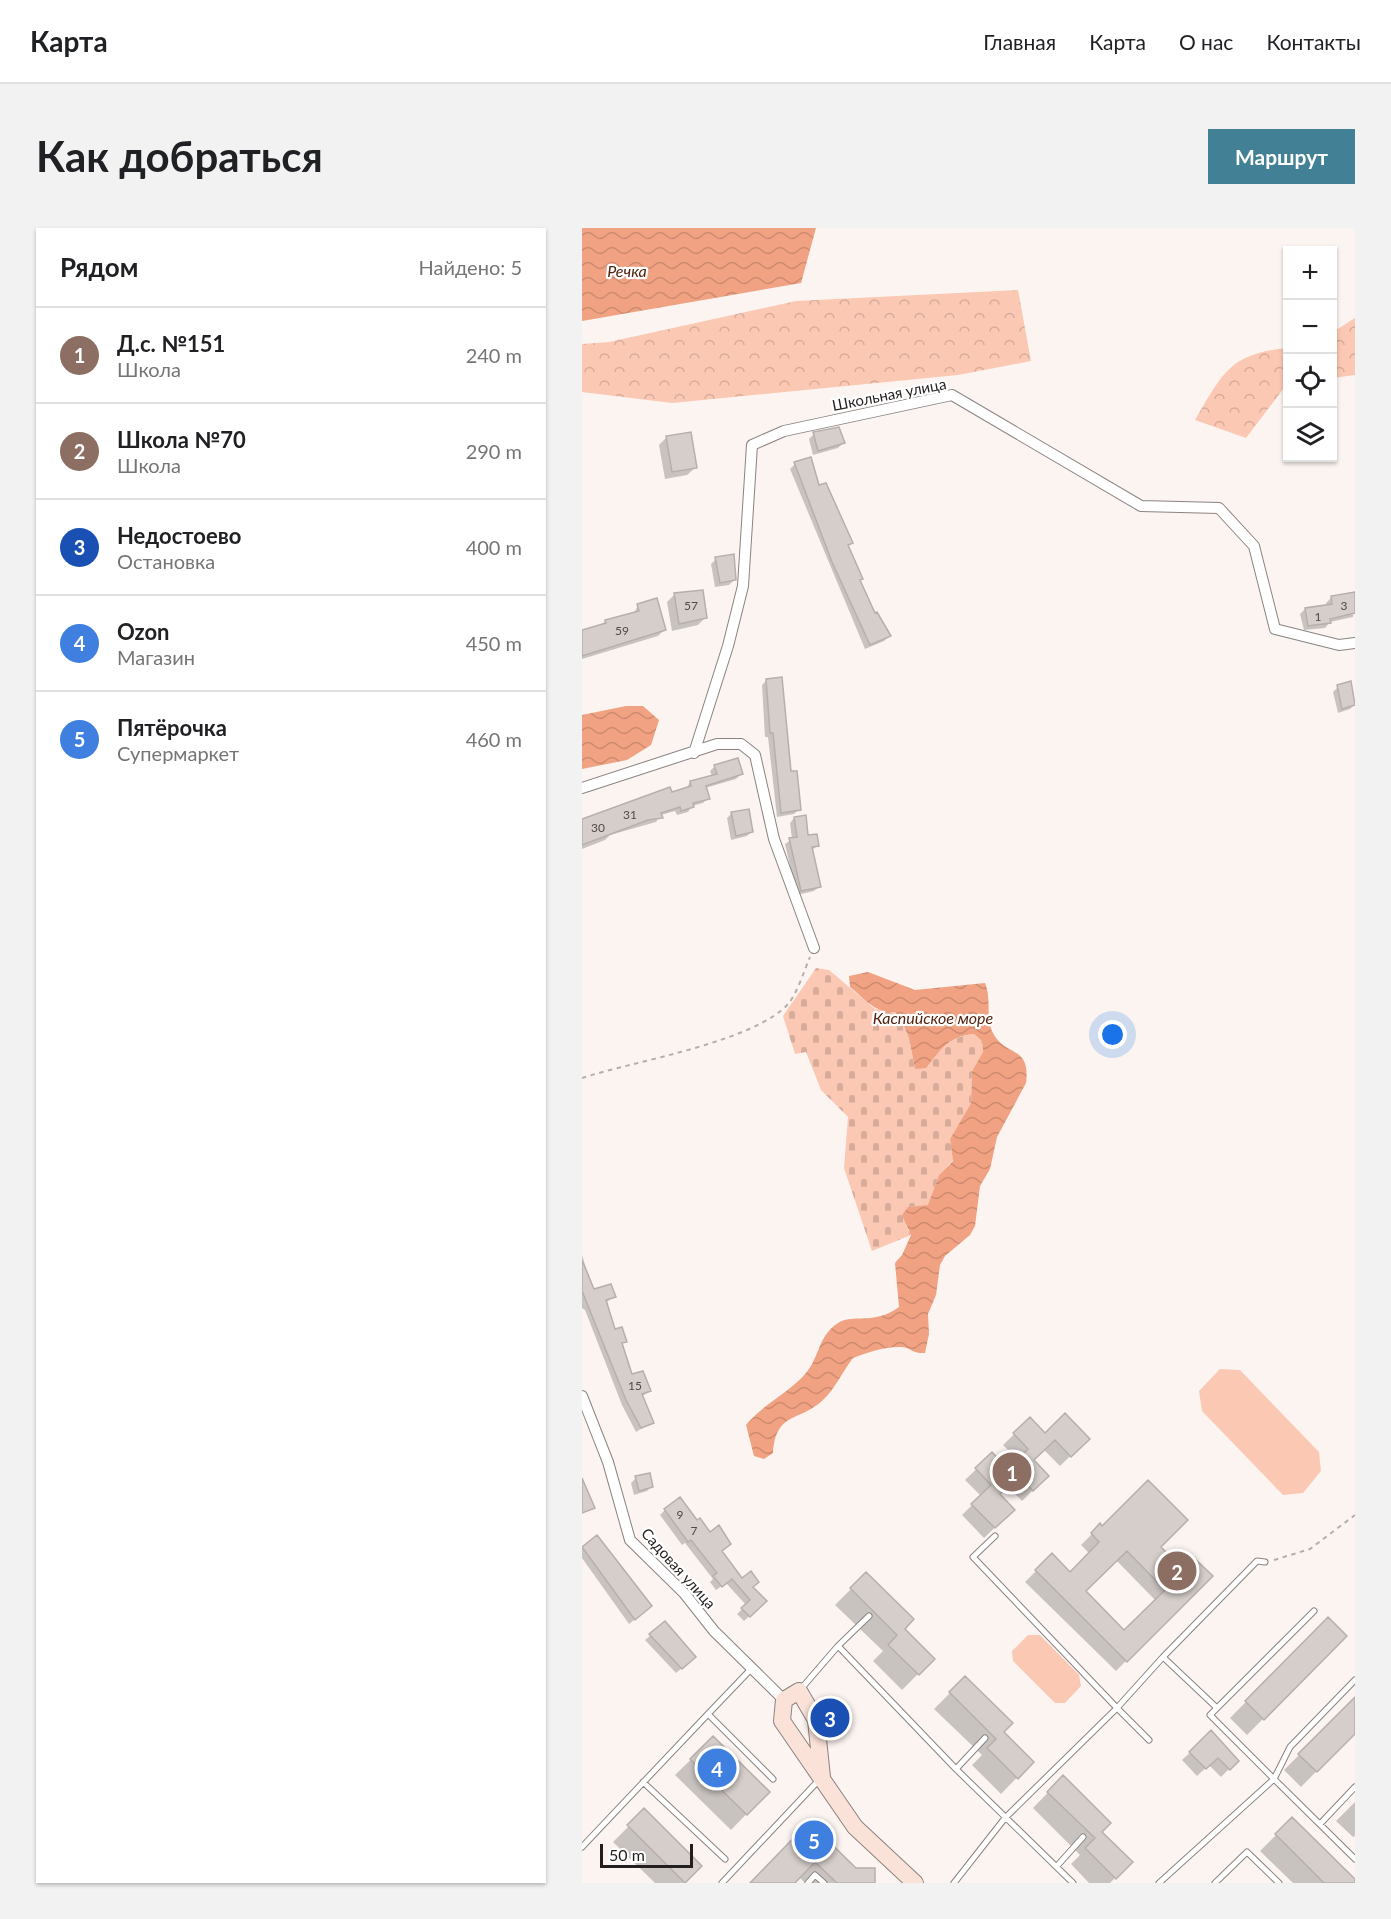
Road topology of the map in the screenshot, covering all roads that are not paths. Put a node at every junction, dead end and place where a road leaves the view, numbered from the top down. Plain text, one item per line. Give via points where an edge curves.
1 (1355, 643) edge
2 (694, 753) junction
3 (582, 788) edge
4 (814, 948) road end
5 (582, 1396) edge
6 (995, 1536) dead end
7 (1265, 1562) road end
8 (1314, 1611) dead end
9 (869, 1616) dead end
10 (838, 1646) junction
11 (1163, 1657) junction
12 (752, 1668) junction
13 (1355, 1680) edge
14 (792, 1696) junction
15 (1117, 1708) junction
16 (1216, 1708) junction
17 (708, 1714) junction
18 (985, 1738) dead end
19 (1149, 1740) dead end
20 (956, 1769) junction
21 (822, 1777) junction
22 (773, 1779) dead end
23 (1274, 1779) junction
24 (643, 1782) junction
25 (1355, 1787) edge
26 (1005, 1818) junction
27 (1320, 1824) junction
28 (1083, 1837) dead end
29 (582, 1847) edge
30 (725, 1859) dead end
31 (1355, 1859) edge
32 (1057, 1866) junction
33 (910, 1881) edge
34 (722, 1883) edge
35 (808, 1883) edge
36 (824, 1883) edge
37 (954, 1883) edge
38 (1073, 1883) edge
39 (1159, 1883) edge
40 (1215, 1883) edge
41 (1279, 1883) edge

1 - 2 street, Школьная улица via 1339,645 1275,629 1254,546 1219,508 1141,506 952,395 784,431 752,445 743,585
2 - 3 street
2 - 4 street via 717,744 741,744 755,755 774,839
5 - 12 street, Садовая улица via 608,1462 630,1540
6 - 15 lane via 973,1557
7 - 11 lane via 1257,1561
8 - 16 lane
9 - 10 lane
10 - 14 lane
10 - 20 lane
11 - 15 lane
11 - 16 lane
12 - 14 street, Садовая улица
12 - 17 lane
13 - 23 lane via 1290,1747
14 - 21 street via 816,1720
14 - 21 street via 782,1721
15 - 19 lane
15 - 26 lane
16 - 23 lane via 1210,1715
17 - 22 lane
17 - 24 lane
18 - 20 lane
20 - 26 lane
21 - 33 street via 855,1827
21 - 34 lane
23 - 27 lane
23 - 39 lane
24 - 29 lane
24 - 30 lane
25 - 27 lane
26 - 32 lane
26 - 37 lane
27 - 31 lane
28 - 32 lane
32 - 38 lane
35 - 36 lane via 815,1875
40 - 41 lane via 1247,1851

